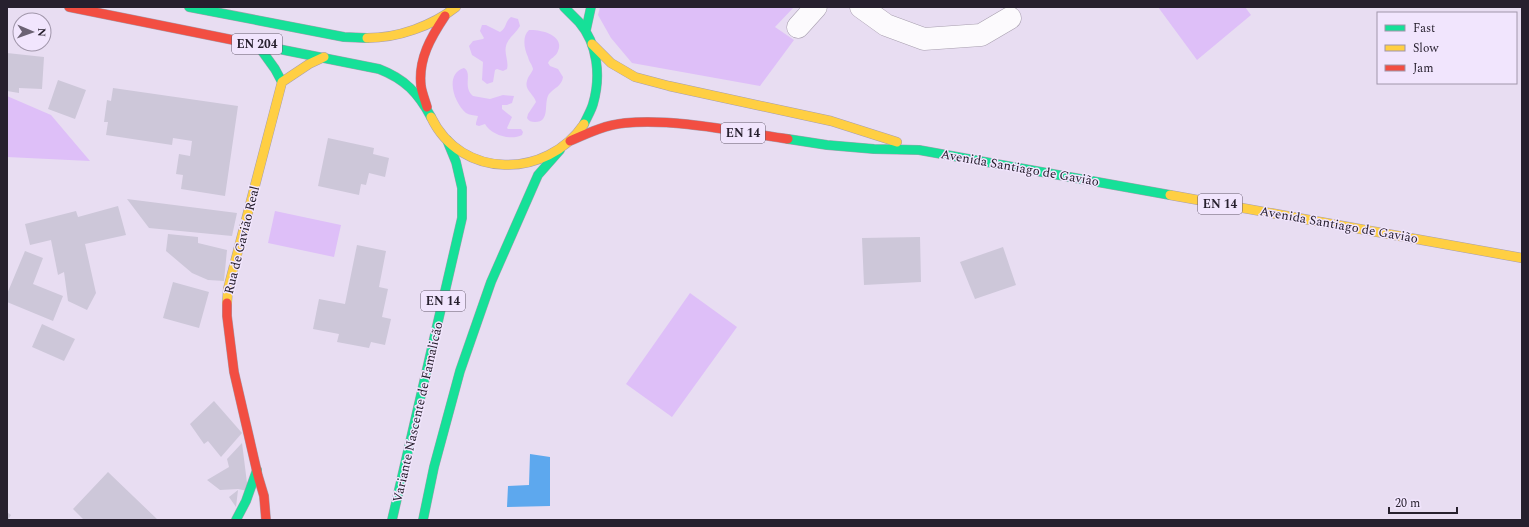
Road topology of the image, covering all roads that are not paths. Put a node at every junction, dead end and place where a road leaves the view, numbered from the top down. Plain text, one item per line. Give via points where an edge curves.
1 (69, 7) edge
2 (189, 7) edge
3 (456, 7) edge
4 (564, 7) edge
5 (591, 7) edge
6 (816, 7) edge
7 (861, 7) edge
8 (446, 15) junction
9 (1010, 18) dead end
10 (798, 27) dead end
11 (586, 30) junction
12 (256, 44) junction
13 (592, 44) junction
14 (324, 57) junction
15 (282, 82) junction
16 (428, 111) junction
17 (447, 140) junction
18 (570, 141) junction
19 (560, 150) junction
20 (919, 150) junction
21 (1522, 258) edge
22 (257, 470) junction
23 (255, 515) edge
24 (236, 520) edge
25 (392, 520) edge
26 (423, 520) edge

1 - 12 main road, EN 204
2 - 8 main road, EN 204 via 344,37 382,38 420,28
3 - 8 main road, EN 14
4 - 11 main road, EN 14
5 - 11 main road
6 - 10 street
7 - 9 street via 886,25 924,39 981,35
8 - 16 main road, EN 14 via 431,36 422,61 422,86
11 - 13 main road, EN 14
12 - 14 main road, EN 204
12 - 15 main road
13 - 18 main road, EN 14 via 598,70 596,96 587,121
13 - 20 main road, Avenida Santiago de Gavião / EN 14 via 612,63 634,77 831,121
14 - 15 main road
14 - 16 main road, EN 204 via 395,75 408,84
15 - 22 main road, Rua de Gavião Real via 228,289 227,316 234,372
16 - 17 main road, EN 14
17 - 19 main road, EN 14 via 467,154 490,163 514,165 538,161
17 - 25 main road, Variante Nascente de Famalicão / EN 14 via 456,162 462,188 462,218
18 - 19 main road, EN 14
18 - 20 main road, Avenida Santiago de Gavião / EN 14 via 597,129 652,122 683,124 827,145
19 - 26 main road, EN 14 via 538,175 491,282 460,371
20 - 21 main road, Avenida Santiago de Gavião / EN 14
22 - 23 main road, Rua de Gavião Real via 264,496
22 - 23 main road via 246,501
23 - 24 main road

